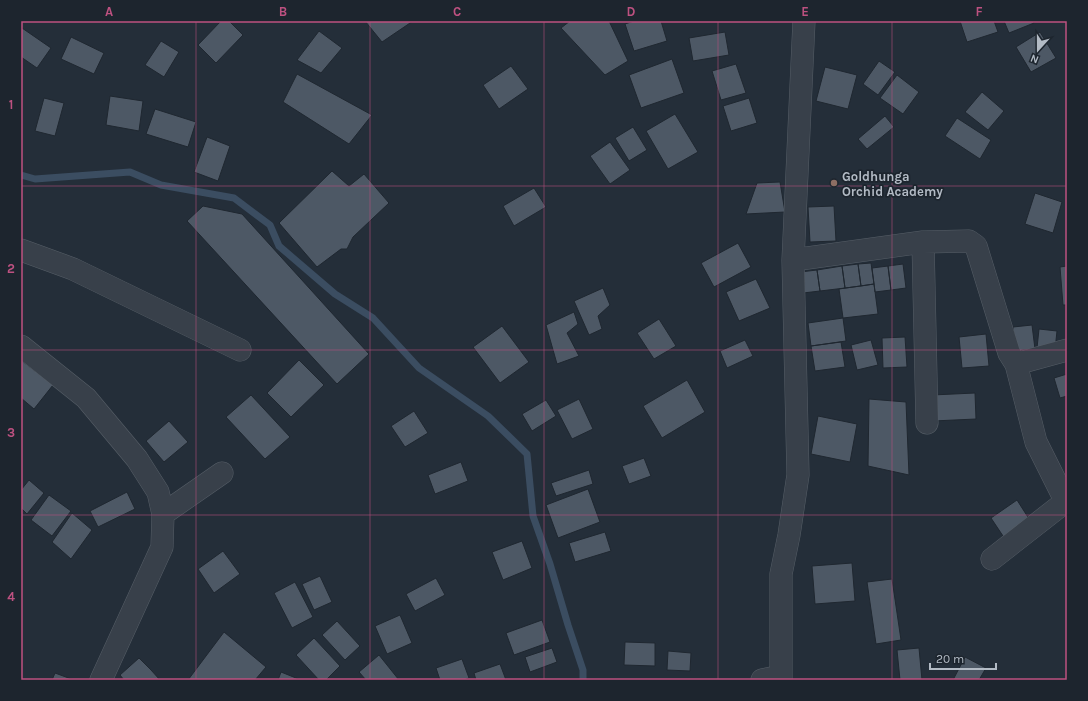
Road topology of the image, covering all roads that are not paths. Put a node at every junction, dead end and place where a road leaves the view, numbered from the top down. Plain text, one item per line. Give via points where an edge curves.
1 (804, 21) edge
2 (924, 242) junction
3 (21, 250) edge
4 (793, 260) junction
5 (21, 346) edge
6 (240, 350) dead end
7 (1067, 350) edge
8 (1016, 364) junction
9 (927, 423) dead end
10 (222, 473) dead end
11 (1066, 503) edge
12 (163, 514) junction
13 (992, 559) dead end
14 (774, 679) edge
15 (101, 680) edge

1 - 4 street
2 - 4 street
2 - 8 street via 968,241 976,246 1009,353
2 - 9 street
3 - 6 street via 74,269
4 - 14 street via 798,475 781,574
5 - 12 street via 86,398 137,459 158,492
7 - 8 street
8 - 11 street via 1036,442
10 - 12 street
11 - 13 street
12 - 15 street via 162,548

